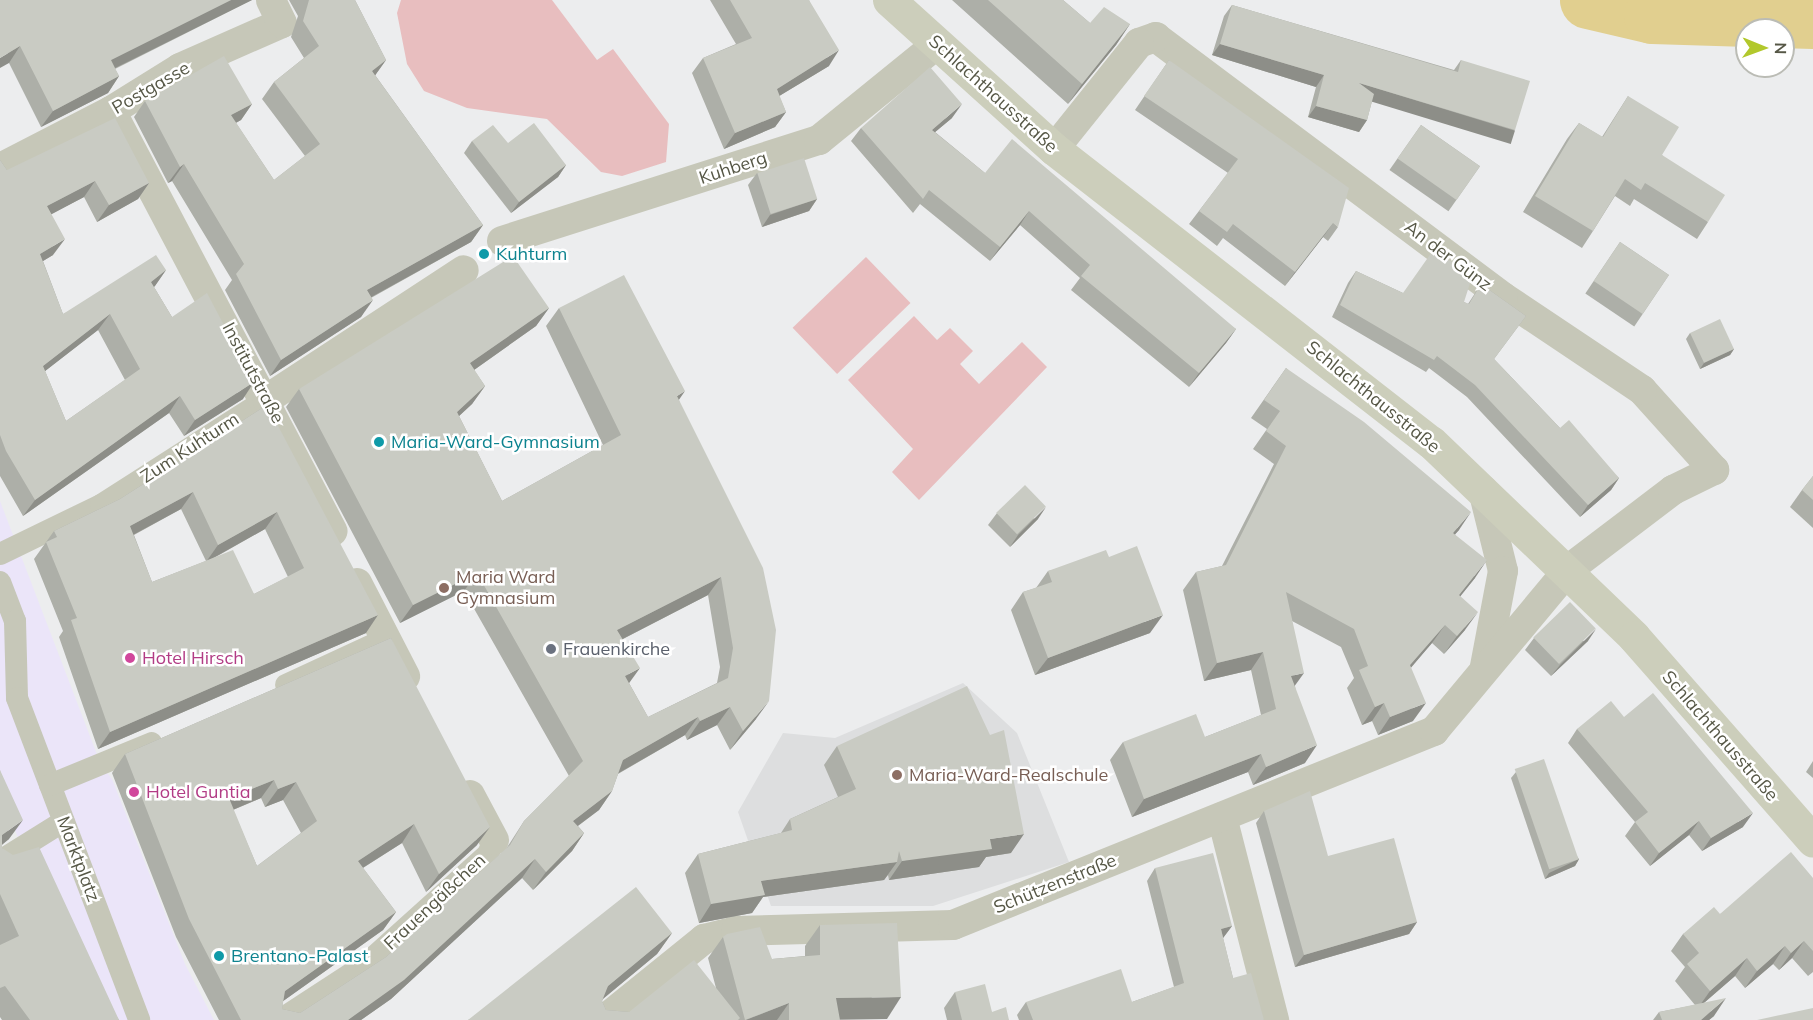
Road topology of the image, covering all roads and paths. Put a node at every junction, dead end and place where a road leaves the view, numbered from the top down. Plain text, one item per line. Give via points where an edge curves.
1 (271, 0) edge
2 (889, 0) edge
3 (938, 44) junction
4 (111, 111) junction
5 (1054, 149) junction
6 (0, 168) edge
7 (502, 242) dead end
8 (464, 270) dead end
9 (267, 399) junction
10 (1483, 490) junction
11 (0, 554) edge
12 (1569, 569) junction
13 (0, 582) edge
14 (385, 639) junction
15 (1485, 668) junction
16 (0, 678) edge
17 (268, 693) edge
18 (17, 698) junction
19 (420, 702) edge
20 (174, 733) edge
21 (454, 766) edge
22 (50, 785) junction
23 (1222, 817) junction
24 (64, 821) junction
25 (494, 840) joint
26 (1813, 841) edge
27 (0, 861) edge
28 (138, 1020) edge
29 (280, 1020) edge
30 (604, 1020) edge
31 (1274, 1020) edge

1 - 4 street, Postgasse via 282,23 180,68
2 - 3 main road, Schlachthausstraße
3 - 5 main road, Schlachthausstraße
3 - 7 street, Kuhberg via 819,140
4 - 6 street, Postgasse
4 - 9 street, Institutstraße
5 - 10 main road, Schlachthausstraße via 1431,442
5 - 12 street, An der Günz via 1139,43 1155,37 1503,297 1642,390 1714,470 1673,490
8 - 9 street, Zum Kuhturm
9 - 11 street, Zum Kuhturm via 101,505
9 - 14 street, Institutstraße
10 - 12 main road, Schlachthausstraße
10 - 15 street, Schützenstraße via 1503,571
12 - 15 street, Schützenstraße
12 - 26 main road, Schlachthausstraße
13 - 18 street, Marktplatz via 15,621
14 - 17 street
14 - 19 street, Institutstraße
15 - 23 street, Schützenstraße via 1434,731
16 - 18 street, Marktplatz
18 - 22 street, Marktplatz
20 - 22 street
21 - 25 street
22 - 24 street, Marktplatz
23 - 30 street, Schützenstraße via 953,925 736,932 704,939
23 - 31 street
24 - 27 street
24 - 28 street, Marktplatz
25 - 29 street, Frauengäßchen via 488,854 366,964

